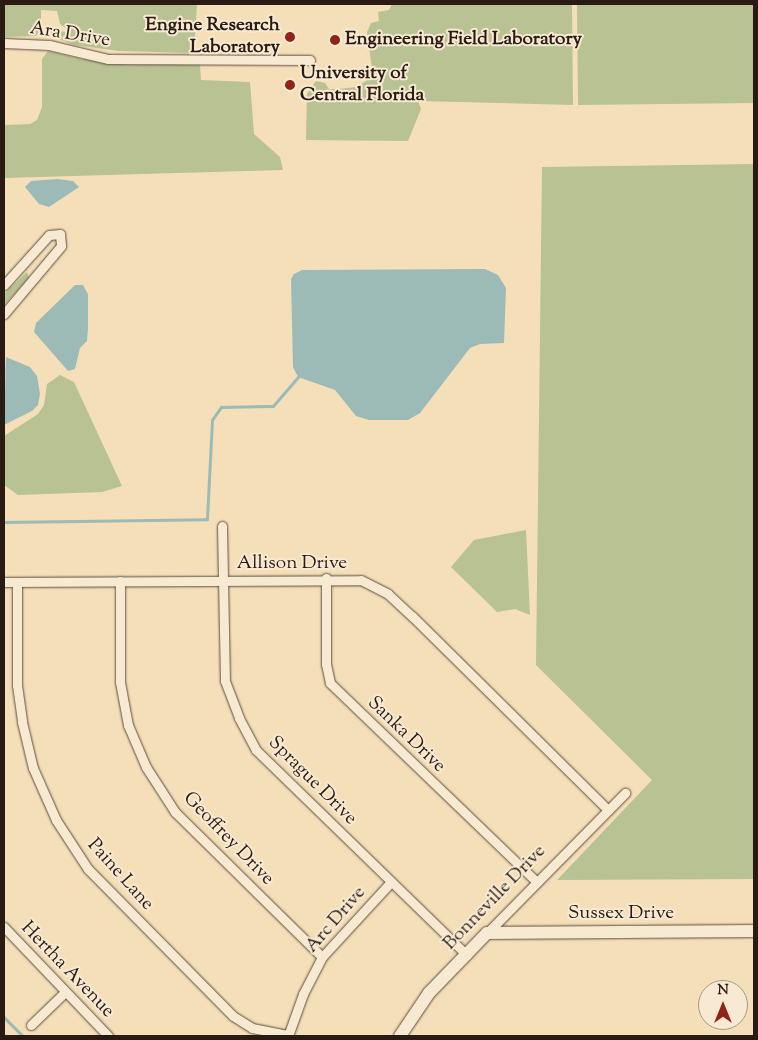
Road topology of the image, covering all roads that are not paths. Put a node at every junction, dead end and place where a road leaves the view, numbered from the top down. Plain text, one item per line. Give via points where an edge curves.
1 (4, 43) edge
2 (310, 60) dead end
3 (4, 285) edge
4 (4, 314) edge
5 (222, 526) dead end
6 (326, 578) junction
7 (120, 581) junction
8 (222, 581) junction
9 (4, 582) edge
10 (17, 582) junction
11 (625, 793) dead end
12 (608, 810) junction
13 (391, 882) junction
14 (537, 882) junction
15 (4, 927) edge
16 (754, 932) edge
17 (487, 933) junction
18 (467, 955) junction
19 (322, 957) junction
20 (64, 993) junction
21 (31, 1025) dead end
22 (108, 1036) edge
23 (288, 1036) edge
24 (400, 1036) edge

1 - 2 street, Ara Drive via 49,44 108,59
3 - 4 street via 49,235 60,234 61,246
5 - 8 street, Sprague Drive
6 - 8 street, Allison Drive
6 - 12 street, Allison Drive via 361,580 388,594
6 - 14 street, Sanka Drive via 326,664 330,683
7 - 8 street, Allison Drive
7 - 10 street, Allison Drive
7 - 19 street, Geoffrey Drive via 120,682 128,725 146,767 175,812
8 - 13 street, Sprague Drive via 225,681 238,718 256,750
9 - 10 street, Allison Drive
10 - 23 street, Paine Lane via 17,685 22,722 33,768 56,820 88,869 233,1016 252,1028
11 - 12 street, Bonneville Drive
12 - 14 street, Bonneville Drive
13 - 18 street, Sprague Drive
13 - 19 street, Arc Drive
14 - 17 street, Bonneville Drive
15 - 20 street, Hertha Avenue
16 - 17 street, Sussex Drive
17 - 18 street, Bonneville Drive
18 - 24 street, Bonneville Drive via 429,993
19 - 23 street, Arc Drive
20 - 21 street
20 - 22 street, Hertha Avenue

